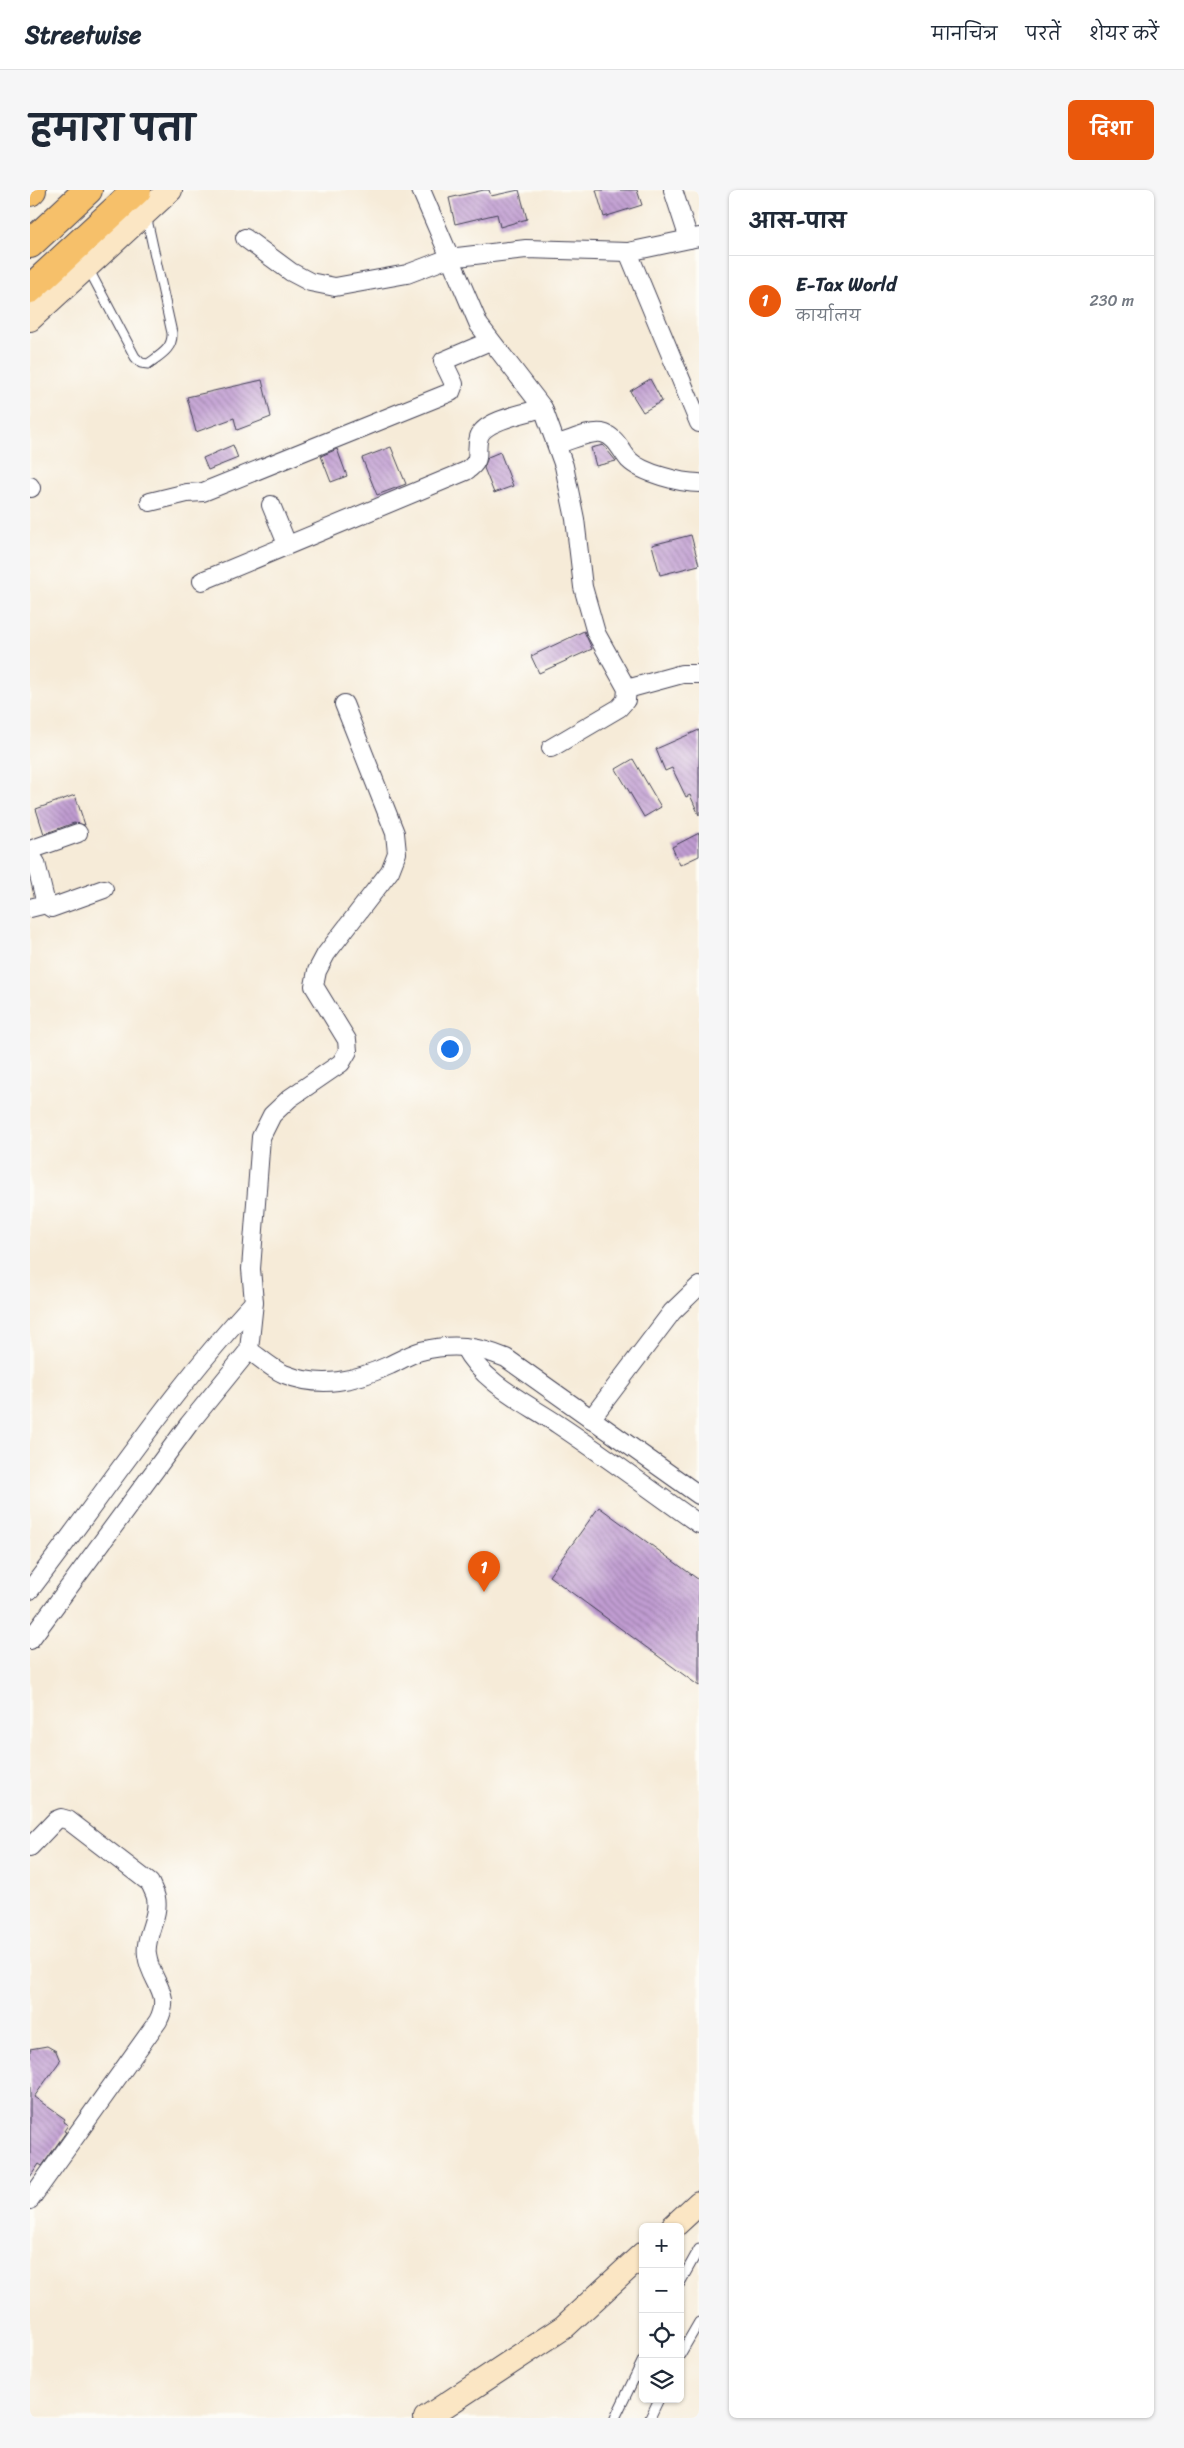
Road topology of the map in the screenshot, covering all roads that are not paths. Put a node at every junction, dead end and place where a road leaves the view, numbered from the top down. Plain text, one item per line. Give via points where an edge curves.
1 (88, 190) edge
2 (170, 190) edge
3 (421, 190) edge
4 (673, 190) edge
5 (141, 201) edge
6 (245, 238) dead end
7 (694, 238) edge
8 (30, 244) edge
9 (628, 252) junction
10 (449, 258) junction
11 (87, 267) junction
12 (30, 289) edge
13 (30, 319) edge
14 (490, 341) junction
15 (543, 408) junction
16 (699, 423) edge
17 (557, 444) junction
18 (699, 483) edge
19 (150, 502) dead end
20 (272, 505) dead end
21 (286, 544) junction
22 (202, 581) dead end
23 (699, 674) edge
24 (627, 689) junction
25 (344, 704) dead end
26 (551, 748) dead end
27 (78, 833) dead end
28 (30, 852) edge
29 (104, 889) dead end
30 (38, 906) edge
31 (699, 1286) edge
32 (254, 1302) junction
33 (464, 1346) junction
34 (249, 1350) junction
35 (590, 1418) junction
36 (608, 1431) junction
37 (594, 1450) junction
38 (699, 1496) edge
39 (699, 1524) edge
40 (30, 1590) edge
41 (30, 1640) edge
42 (30, 1847) edge
43 (30, 2200) edge
44 (699, 2203) edge
45 (677, 2223) edge
46 (699, 2249) edge
47 (639, 2258) edge
48 (684, 2276) edge
49 (699, 2322) edge
50 (684, 2349) edge
51 (639, 2368) edge
52 (657, 2403) edge
53 (426, 2418) edge
54 (615, 2418) edge
55 (650, 2418) edge

1 - 8 highway
2 - 5 street
3 - 10 street
4 - 7 street
5 - 11 street
5 - 11 lane via 172,333 170,347 148,364 135,358
5 - 12 highway
6 - 10 street via 291,272 322,286 335,287 407,274
7 - 9 street
9 - 10 street via 526,249
9 - 16 street
10 - 14 street via 469,306
11 - 13 street
14 - 15 street
14 - 19 street via 443,361 454,384 450,392 212,489
15 - 17 street
15 - 21 street via 485,428 479,436 479,454 474,465 466,471
17 - 18 street via 604,434 642,469
17 - 24 street via 575,518 583,587 596,633
20 - 21 street
21 - 22 street
23 - 24 street via 682,674
24 - 26 street via 626,700 619,708
25 - 32 street via 395,833 397,853 390,870 326,954 317,971 314,986 347,1040 348,1051 341,1063 290,1098 272,1115 261,1136 251,1269
27 - 28 street
28 - 30 street via 36,863
29 - 30 street via 56,907
31 - 35 street via 660,1327
32 - 34 street
32 - 40 street via 183,1386
33 - 34 street via 420,1352 371,1374 341,1382 312,1382 283,1374
33 - 35 street via 484,1349 506,1358
33 - 37 street via 472,1363 491,1380
34 - 41 street via 189,1424
35 - 36 street
36 - 37 street
36 - 38 street
37 - 39 street
42 - 43 street via 56,1820 62,1818 150,1883 156,1899 147,1938 147,1955 164,1999 158,2022
44 - 45 street
46 - 48 lane
47 - 53 street via 564,2327
49 - 50 lane
51 - 54 lane
52 - 55 lane

